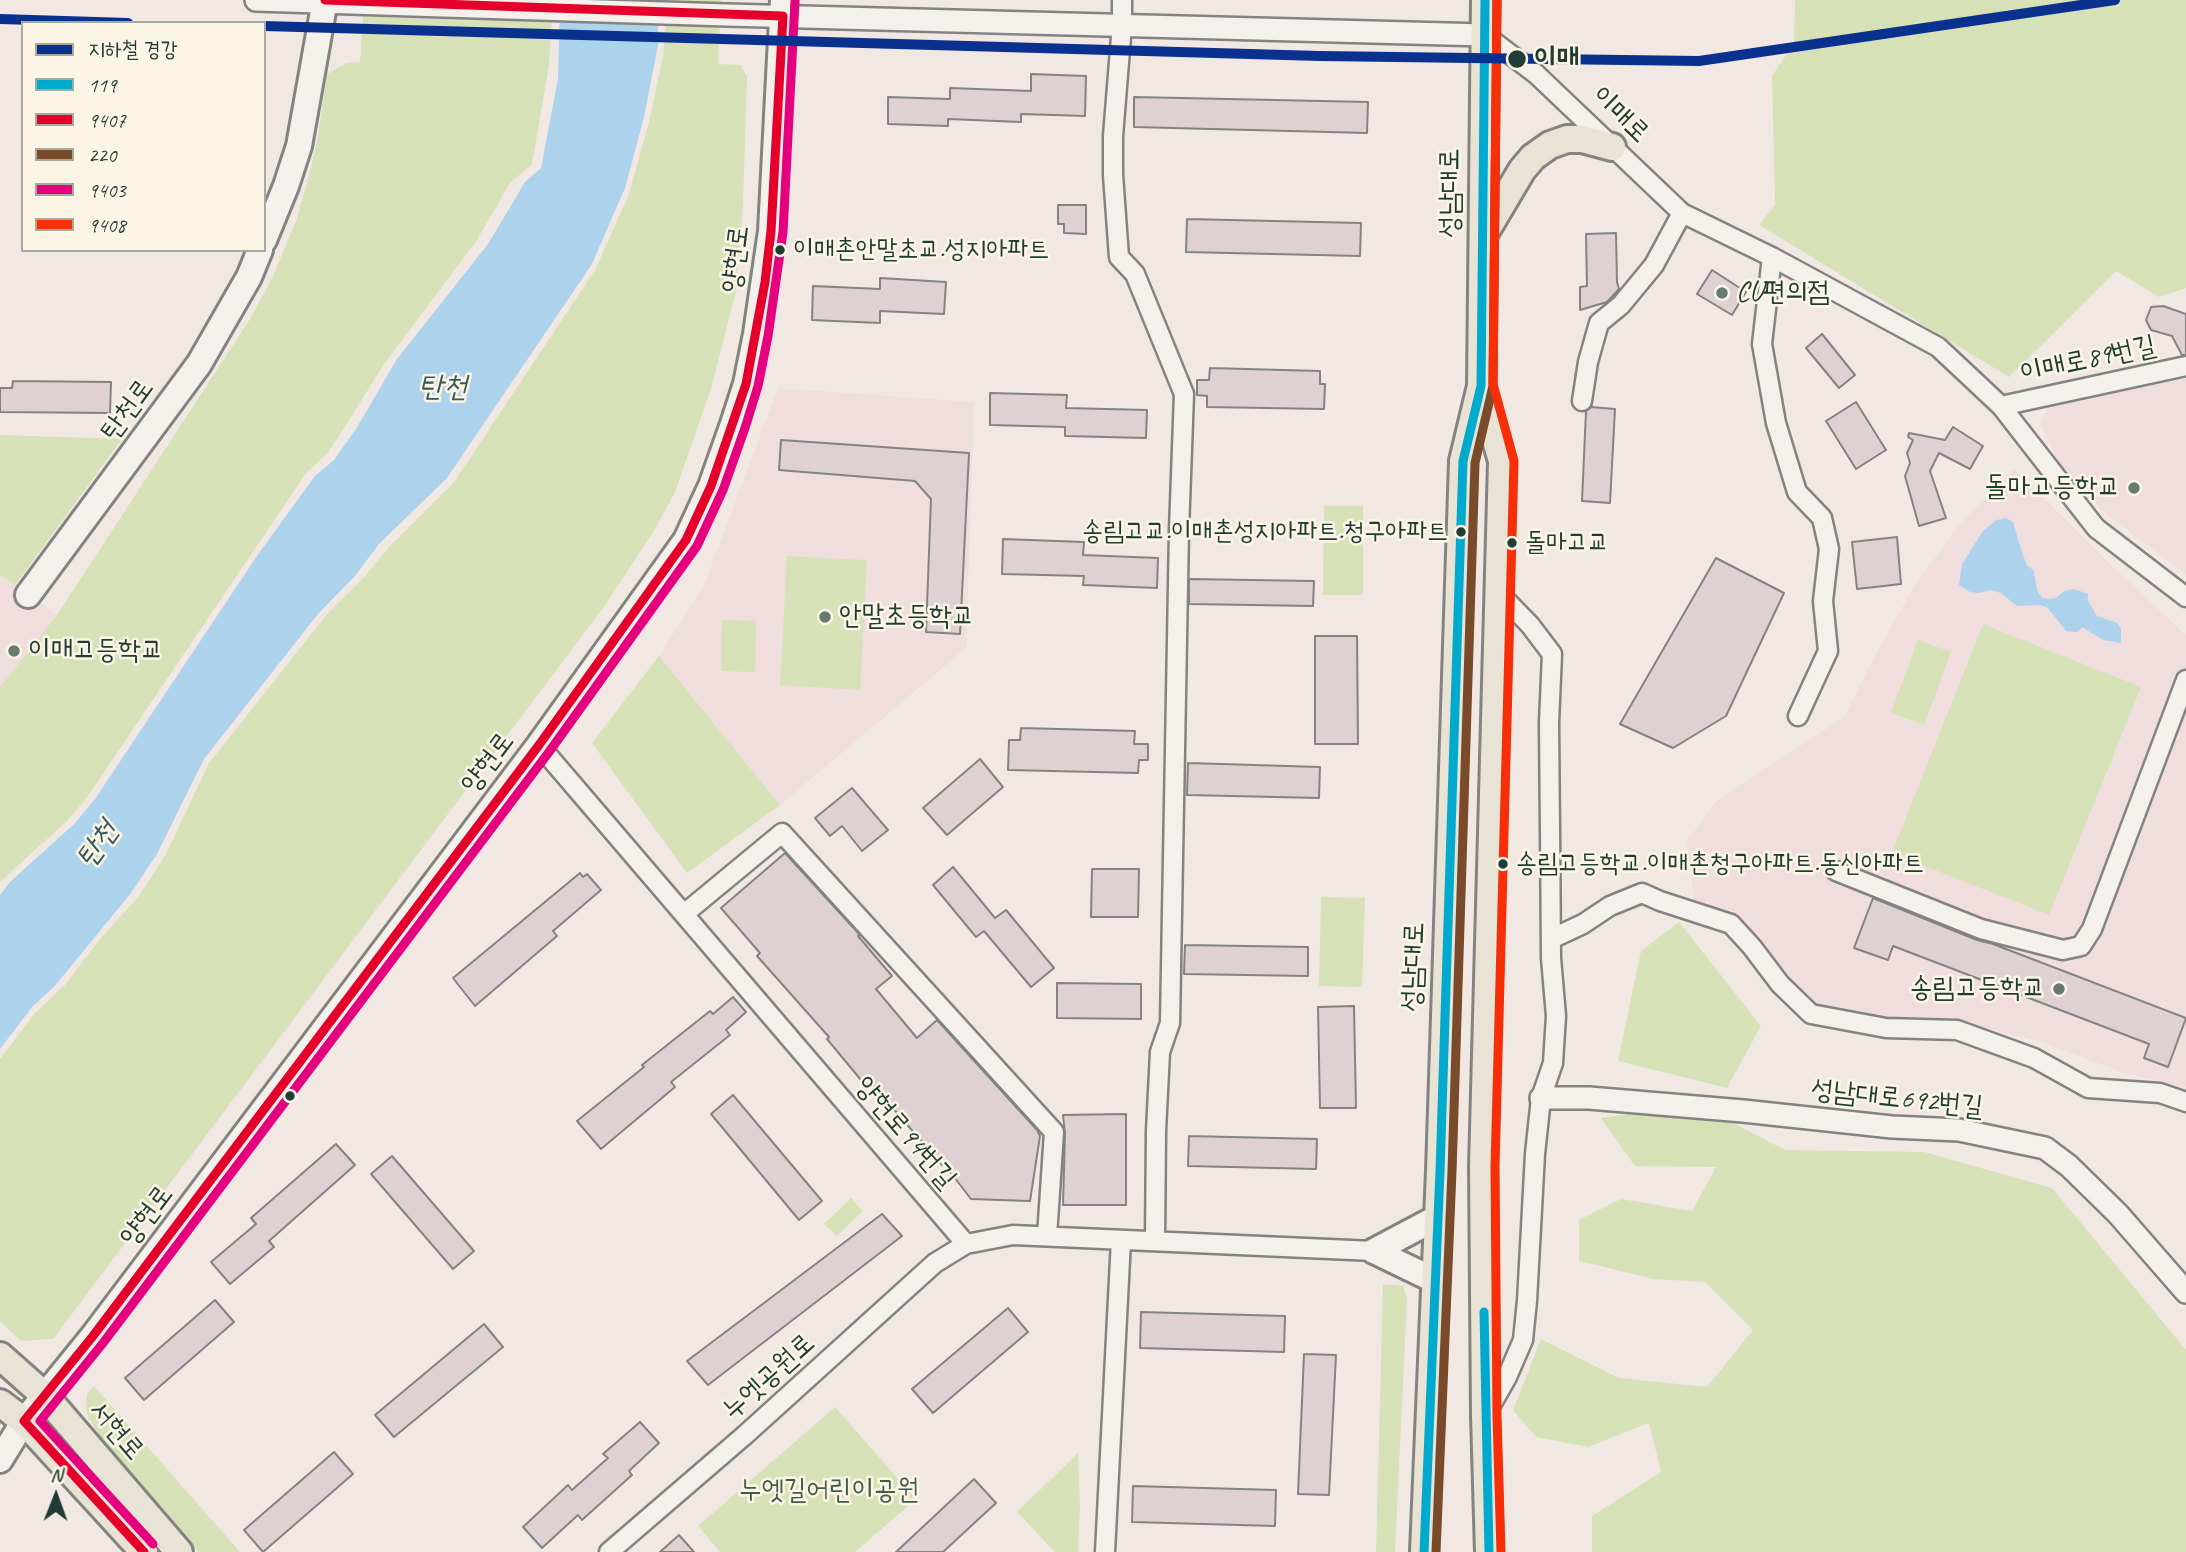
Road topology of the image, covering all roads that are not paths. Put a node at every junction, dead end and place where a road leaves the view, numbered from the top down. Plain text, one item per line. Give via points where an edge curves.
1 (256, 0) edge
2 (1122, 0) edge
3 (1485, 0) edge
4 (325, 1) edge
5 (783, 8) edge
6 (1122, 25) junction
7 (1485, 36) junction
8 (1612, 147) junction
9 (1682, 213) junction
10 (266, 235) edge
11 (1483, 236) junction
12 (259, 252) edge
13 (1772, 257) junction
14 (2186, 366) edge
15 (1481, 386) junction
16 (1582, 401) dead end
17 (2001, 406) junction
18 (1497, 590) junction
19 (28, 595) dead end
20 (2186, 597) edge
21 (2186, 680) edge
22 (1798, 716) dead end
23 (539, 745) junction
24 (1836, 871) dead end
25 (684, 914) junction
26 (1551, 939) junction
27 (1541, 1098) junction
28 (2186, 1102) edge
29 (1438, 1217) junction
30 (1046, 1236) junction
31 (1121, 1240) junction
32 (1155, 1241) junction
33 (966, 1244) junction
34 (1374, 1251) junction
35 (1436, 1281) junction
36 (2186, 1292) edge
37 (0, 1356) edge
38 (44, 1395) junction
39 (0, 1404) edge
40 (1485, 1416) junction
41 (24, 1421) junction
42 (0, 1460) edge
43 (144, 1552) edge
44 (179, 1552) edge
45 (608, 1552) edge
46 (1105, 1552) edge
47 (1424, 1552) edge
48 (1489, 1552) edge

1 - 4 street
2 - 6 street
3 - 7 main road, 성남대로
4 - 5 street via 727,15
4 - 10 main road via 299,146
5 - 6 street
5 - 23 main road, 양현로 via 765,282 746,384 733,425 686,540
6 - 7 street
6 - 32 street via 1113,162 1119,257 1135,274 1184,394 1170,1023 1160,1052
7 - 8 street, 이매로 via 1536,74
7 - 11 main road, 성남대로
8 - 9 street, 이매로
8 - 11 main road via 1582,139 1550,145 1522,170
9 - 13 street, 이매로
9 - 16 street via 1654,265 1621,305 1599,323
11 - 15 main road, 성남대로
12 - 19 main road, 탄천로 via 199,364
13 - 17 street, 이매로 via 1938,346
13 - 22 street via 1762,344 1776,423 1797,492 1822,517 1829,549 1824,601 1828,651
14 - 17 street, 이매로89번길
15 - 18 main road, 성남대로 via 1502,461
15 - 29 main road, 성남대로 via 1463,461
17 - 20 street, 이매로 via 2096,527
18 - 26 street via 1552,654
18 - 40 main road, 성남대로 via 1483,1166
21 - 24 street via 2096,918 2081,946 2063,950 1981,929
23 - 25 street, 양현로94번길
23 - 38 main road, 양현로
25 - 30 street via 782,833 1054,1132
25 - 33 street, 양현로94번길
26 - 27 street via 1556,1016 1553,1063
26 - 28 street via 1642,893 1731,924 1811,1014 1886,1028 1957,1030 2034,1058 2088,1088 2160,1093
27 - 36 street, 성남대로692번길 via 1589,1097 1959,1130 2045,1148 2118,1214
27 - 40 street via 1523,1340
29 - 34 main road
29 - 35 main road, 성남대로
30 - 31 street
30 - 33 street via 1013,1235
31 - 32 street
31 - 46 street
32 - 34 street
33 - 45 street, 누엣공원로 via 935,1263
34 - 35 main road
35 - 47 main road, 성남대로
37 - 38 main road, 서현로
38 - 41 main road, 양현로
38 - 44 main road, 서현로
39 - 41 main road
40 - 48 main road, 성남대로
41 - 42 main road, 양현로
41 - 43 main road

